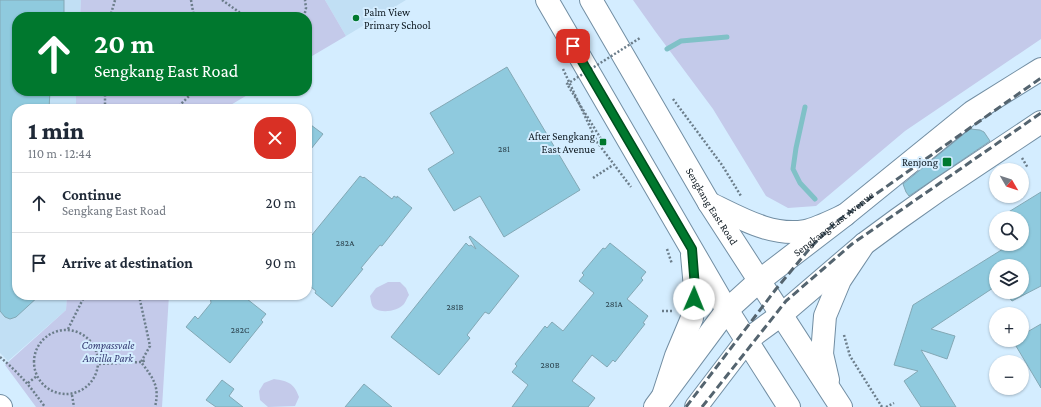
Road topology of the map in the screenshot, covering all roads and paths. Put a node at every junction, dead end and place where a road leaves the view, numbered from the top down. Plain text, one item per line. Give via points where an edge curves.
1 (115, 0) edge
2 (191, 0) edge
3 (222, 0) edge
4 (305, 0) edge
5 (547, 0) edge
6 (591, 0) edge
7 (112, 12) edge
8 (193, 12) edge
9 (239, 12) edge
10 (305, 12) edge
11 (640, 38) dead end
12 (632, 40) dead end
13 (636, 46) dead end
14 (560, 64) dead end
15 (1041, 69) edge
16 (670, 94) dead end
17 (189, 96) edge
18 (181, 104) edge
19 (1041, 122) edge
20 (602, 142) dead end
21 (1022, 158) dead end
22 (1025, 163) edge
23 (613, 165) junction
24 (593, 178) dead end
25 (633, 190) dead end
26 (742, 198) dead end
27 (709, 203) junction
28 (845, 215) junction
29 (665, 243) dead end
30 (864, 244) junction
31 (692, 249) junction
32 (673, 269) dead end
33 (759, 282) junction
34 (82, 300) edge
35 (140, 300) edge
36 (671, 310) dead end
37 (727, 310) junction
38 (662, 311) dead end
39 (781, 315) junction
40 (68, 329) junction
41 (844, 330) dead end
42 (747, 340) junction
43 (0, 357) edge
44 (146, 360) dead end
45 (140, 362) junction
46 (99, 364) junction
47 (37, 376) junction
48 (28, 383) junction
49 (72, 394) junction
50 (836, 400) edge
51 (659, 402) edge
52 (894, 404) dead end
53 (45, 407) edge
54 (74, 407) edge
55 (155, 407) edge
56 (696, 407) edge
57 (789, 407) edge
58 (882, 407) edge
59 (886, 407) edge

1 - 7 path
2 - 8 path
3 - 9 path
4 - 10 path
5 - 31 main road
6 - 27 main road, Sengkang East Road
11 - 20 path, bridge via 567,84
12 - 13 path
14 - 23 path via 597,142
15 - 28 main road, Sengkang East Avenue via 972,112
16 - 26 path via 722,165
17 - 18 path
19 - 30 main road
21 - 22 path
23 - 24 path
23 - 25 path
27 - 28 main road via 779,232 806,231
27 - 33 main road, Sengkang East Road
28 - 33 main road, Sengkang East Avenue
29 - 32 path
30 - 39 main road
30 - 50 main road via 840,280 825,316 822,354
31 - 37 main road
31 - 51 main road via 695,288 692,318
33 - 37 main road, Sengkang East Avenue
33 - 39 main road, Sengkang East Road
34 - 40 path
35 - 45 path via 150,346
36 - 38 path
37 - 42 main road
37 - 51 main road, Sengkang East Avenue
39 - 42 main road
39 - 50 main road, Sengkang East Road
40 - 46 path via 87,337 98,354
40 - 47 path via 50,334 40,344 34,358
41 - 58 path via 850,356
42 - 56 main road
42 - 57 main road
43 - 48 path
44 - 45 path
45 - 46 path
45 - 55 path via 153,378 158,395
46 - 49 path via 97,375 91,384 82,391
47 - 48 path
47 - 49 path via 51,391
48 - 53 path
49 - 54 path
52 - 59 path

